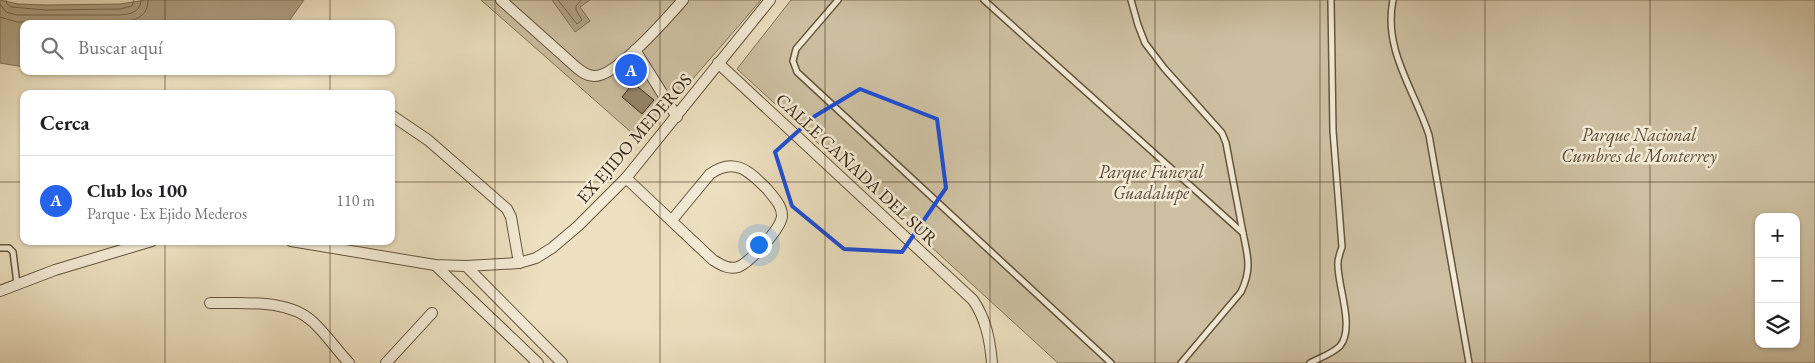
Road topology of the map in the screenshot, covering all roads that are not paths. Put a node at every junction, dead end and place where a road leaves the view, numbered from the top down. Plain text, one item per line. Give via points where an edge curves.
1 (501, 0) edge
2 (684, 0) edge
3 (770, 0) edge
4 (838, 0) edge
5 (984, 0) edge
6 (1131, 0) edge
7 (1331, 0) edge
8 (1393, 0) edge
9 (635, 50) junction
10 (718, 63) junction
11 (677, 116) junction
12 (395, 118) edge
13 (626, 178) junction
14 (672, 220) junction
15 (1243, 234) junction
16 (139, 245) edge
17 (315, 245) edge
18 (0, 248) edge
19 (519, 263) junction
20 (435, 265) junction
21 (466, 266) junction
22 (17, 284) junction
23 (0, 291) edge
24 (210, 303) dead end
25 (432, 313) dead end
26 (348, 363) edge
27 (386, 363) edge
28 (538, 363) edge
29 (562, 363) edge
30 (992, 363) edge
31 (1111, 363) edge
32 (1181, 363) edge
33 (1310, 363) edge
34 (1469, 363) edge

1 - 9 street via 584,74 603,75
2 - 9 street
3 - 10 street, EX EJIDO MEDEROS
4 - 31 lane via 796,49 793,61 797,72
5 - 15 lane
6 - 15 lane via 1145,42 1222,133
7 - 33 lane via 1333,131 1342,248 1338,265 1346,323 1340,345
8 - 34 lane via 1390,21 1395,54 1429,135
9 - 11 street
10 - 11 street, EX EJIDO MEDEROS
10 - 30 street, CALLE CAÑADA DEL SUR via 973,300 986,327
11 - 13 street, EX EJIDO MEDEROS
12 - 19 street via 428,140 507,209 512,217
13 - 14 street
13 - 19 street, EX EJIDO MEDEROS via 552,248
14 - 14 street via 710,174 731,166 752,174 779,204 782,218 752,256 732,268 713,260
15 - 32 lane via 1249,270 1241,292
16 - 22 street
17 - 20 street, EX EJIDO MEDEROS
18 - 22 lane via 9,248 13,252
19 - 21 street, EX EJIDO MEDEROS
20 - 21 street, EX EJIDO MEDEROS
20 - 28 street
21 - 29 street
22 - 23 street
24 - 26 street via 271,305 295,311 312,321
25 - 27 street

